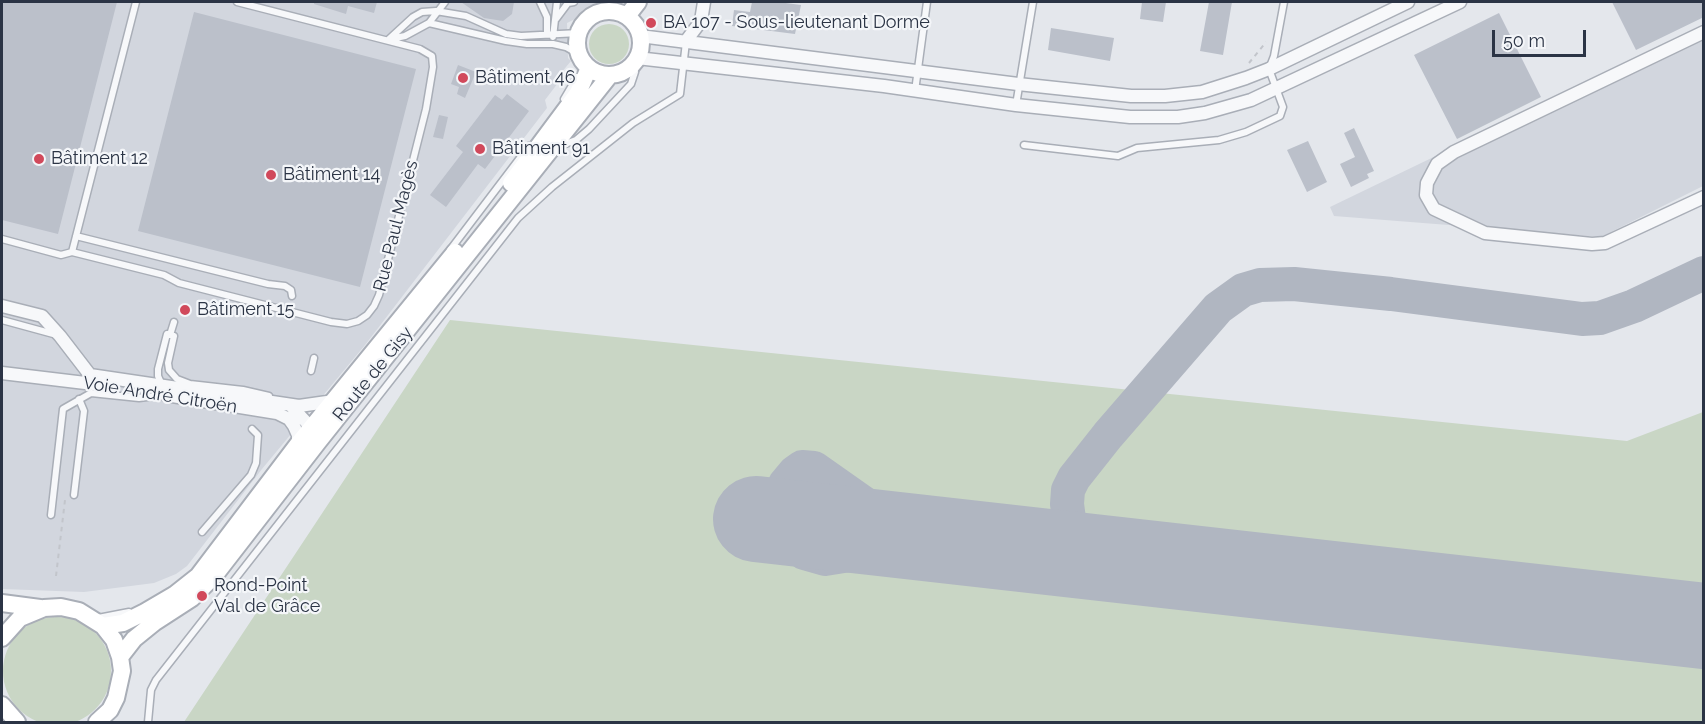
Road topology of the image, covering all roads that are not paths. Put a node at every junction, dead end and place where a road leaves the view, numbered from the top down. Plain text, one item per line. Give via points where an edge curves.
1 (136, 2) edge
2 (237, 2) edge
3 (445, 2) edge
4 (540, 2) edge
5 (557, 2) edge
6 (574, 2) edge
7 (638, 2) edge
8 (704, 2) edge
9 (927, 2) edge
10 (1033, 2) edge
11 (1284, 2) edge
12 (1408, 2) edge
13 (1460, 2) edge
14 (1442, 6) edge
15 (436, 11) junction
16 (627, 16) junction
17 (554, 22) junction
18 (429, 23) junction
19 (1704, 32) edge
20 (579, 33) junction
21 (550, 34) junction
22 (640, 36) junction
23 (388, 40) junction
24 (686, 41) junction
25 (553, 44) junction
26 (635, 61) junction
27 (584, 62) junction
28 (684, 64) junction
29 (1269, 69) junction
30 (917, 70) junction
31 (610, 75) junction
32 (1018, 84) junction
33 (1275, 89) junction
34 (915, 91) junction
35 (1016, 105) junction
36 (545, 124) dead end
37 (532, 141) dead end
38 (1024, 145) dead end
39 (554, 147) junction
40 (1704, 196) edge
41 (76, 236) junction
42 (2, 239) edge
43 (72, 252) junction
44 (292, 296) dead end
45 (2, 306) edge
46 (2, 320) edge
47 (174, 322) dead end
48 (170, 335) junction
49 (60, 336) junction
50 (314, 358) dead end
51 (311, 371) dead end
52 (2, 373) edge
53 (165, 392) junction
54 (79, 399) junction
55 (328, 403) junction
56 (291, 406) junction
57 (252, 429) dead end
58 (305, 437) junction
59 (74, 495) dead end
60 (51, 515) dead end
61 (202, 532) dead end
62 (197, 566) dead end
63 (191, 571) dead end
64 (2, 603) edge
65 (44, 608) junction
66 (99, 622) junction
67 (2, 638) edge
68 (120, 657) junction
69 (2, 705) edge
70 (111, 716) edge
71 (17, 723) edge
72 (97, 723) edge
73 (148, 723) edge

1 - 41 lane
2 - 23 lane
3 - 15 lane
4 - 21 lane
5 - 17 lane
6 - 17 lane via 563,8
7 - 16 street
8 - 24 street via 701,21
9 - 30 lane
10 - 32 lane
11 - 29 lane
12 - 29 street
13 - 14 street
14 - 33 street
15 - 18 lane
15 - 21 lane via 466,16 506,34
15 - 23 lane via 412,17
16 - 20 street via 609,11 598,13 589,18
16 - 22 street
17 - 21 lane
18 - 23 lane
18 - 25 lane via 506,41
19 - 40 street via 1454,152 1437,164 1427,183 1426,195 1434,209 1485,233 1592,244 1605,243
20 - 21 lane
20 - 27 street via 577,45
21 - 25 lane
22 - 24 street
22 - 26 street
23 - 43 lane, Rue Paul Magès via 432,56 433,67 426,110 379,295 374,306 358,321 331,322
24 - 28 lane
24 - 30 street
25 - 27 lane via 566,47
26 - 28 street
26 - 31 street via 621,73
26 - 39 lane via 631,84 589,129 576,140
27 - 31 street
27 - 36 lane
27 - 55 street, Route de Gisy via 579,93 508,186
28 - 34 street
28 - 73 lane via 680,94 633,123 518,218 156,680 151,690
29 - 32 street via 1202,92 1165,96
29 - 33 lane
30 - 32 street
30 - 34 lane
31 - 39 street, Route de Gisy
32 - 35 lane
33 - 35 street via 1230,107 1178,117 1130,117
33 - 38 lane via 1283,106 1280,116 1219,140 1137,148 1118,156
34 - 35 street
37 - 55 lane
39 - 58 street, Route de Gisy
41 - 43 lane
41 - 44 lane via 285,286
42 - 43 lane via 61,255
45 - 49 street via 42,316
46 - 49 lane
47 - 48 lane
48 - 53 lane via 158,369
48 - 56 lane via 169,370 177,379 266,395
49 - 53 street via 90,375
50 - 51 lane
52 - 53 street, Voie André Citroën
53 - 54 lane via 139,398 91,393
53 - 56 street
53 - 58 street, Voie André Citroën via 277,413 289,419
54 - 59 lane via 84,411
54 - 60 lane via 63,409
55 - 56 street
55 - 58 street, Route de Gisy
56 - 58 street
57 - 61 lane via 258,435 251,475
58 - 62 lane
58 - 66 street, Route de Gisy via 187,586 123,623
58 - 68 street, Route de Gisy via 215,575 192,598 134,639
63 - 66 lane via 179,583 127,613
64 - 65 street
65 - 66 street via 79,611
65 - 67 street via 20,618
66 - 68 street via 114,640
68 - 70 street via 120,685
69 - 71 street
70 - 72 street

